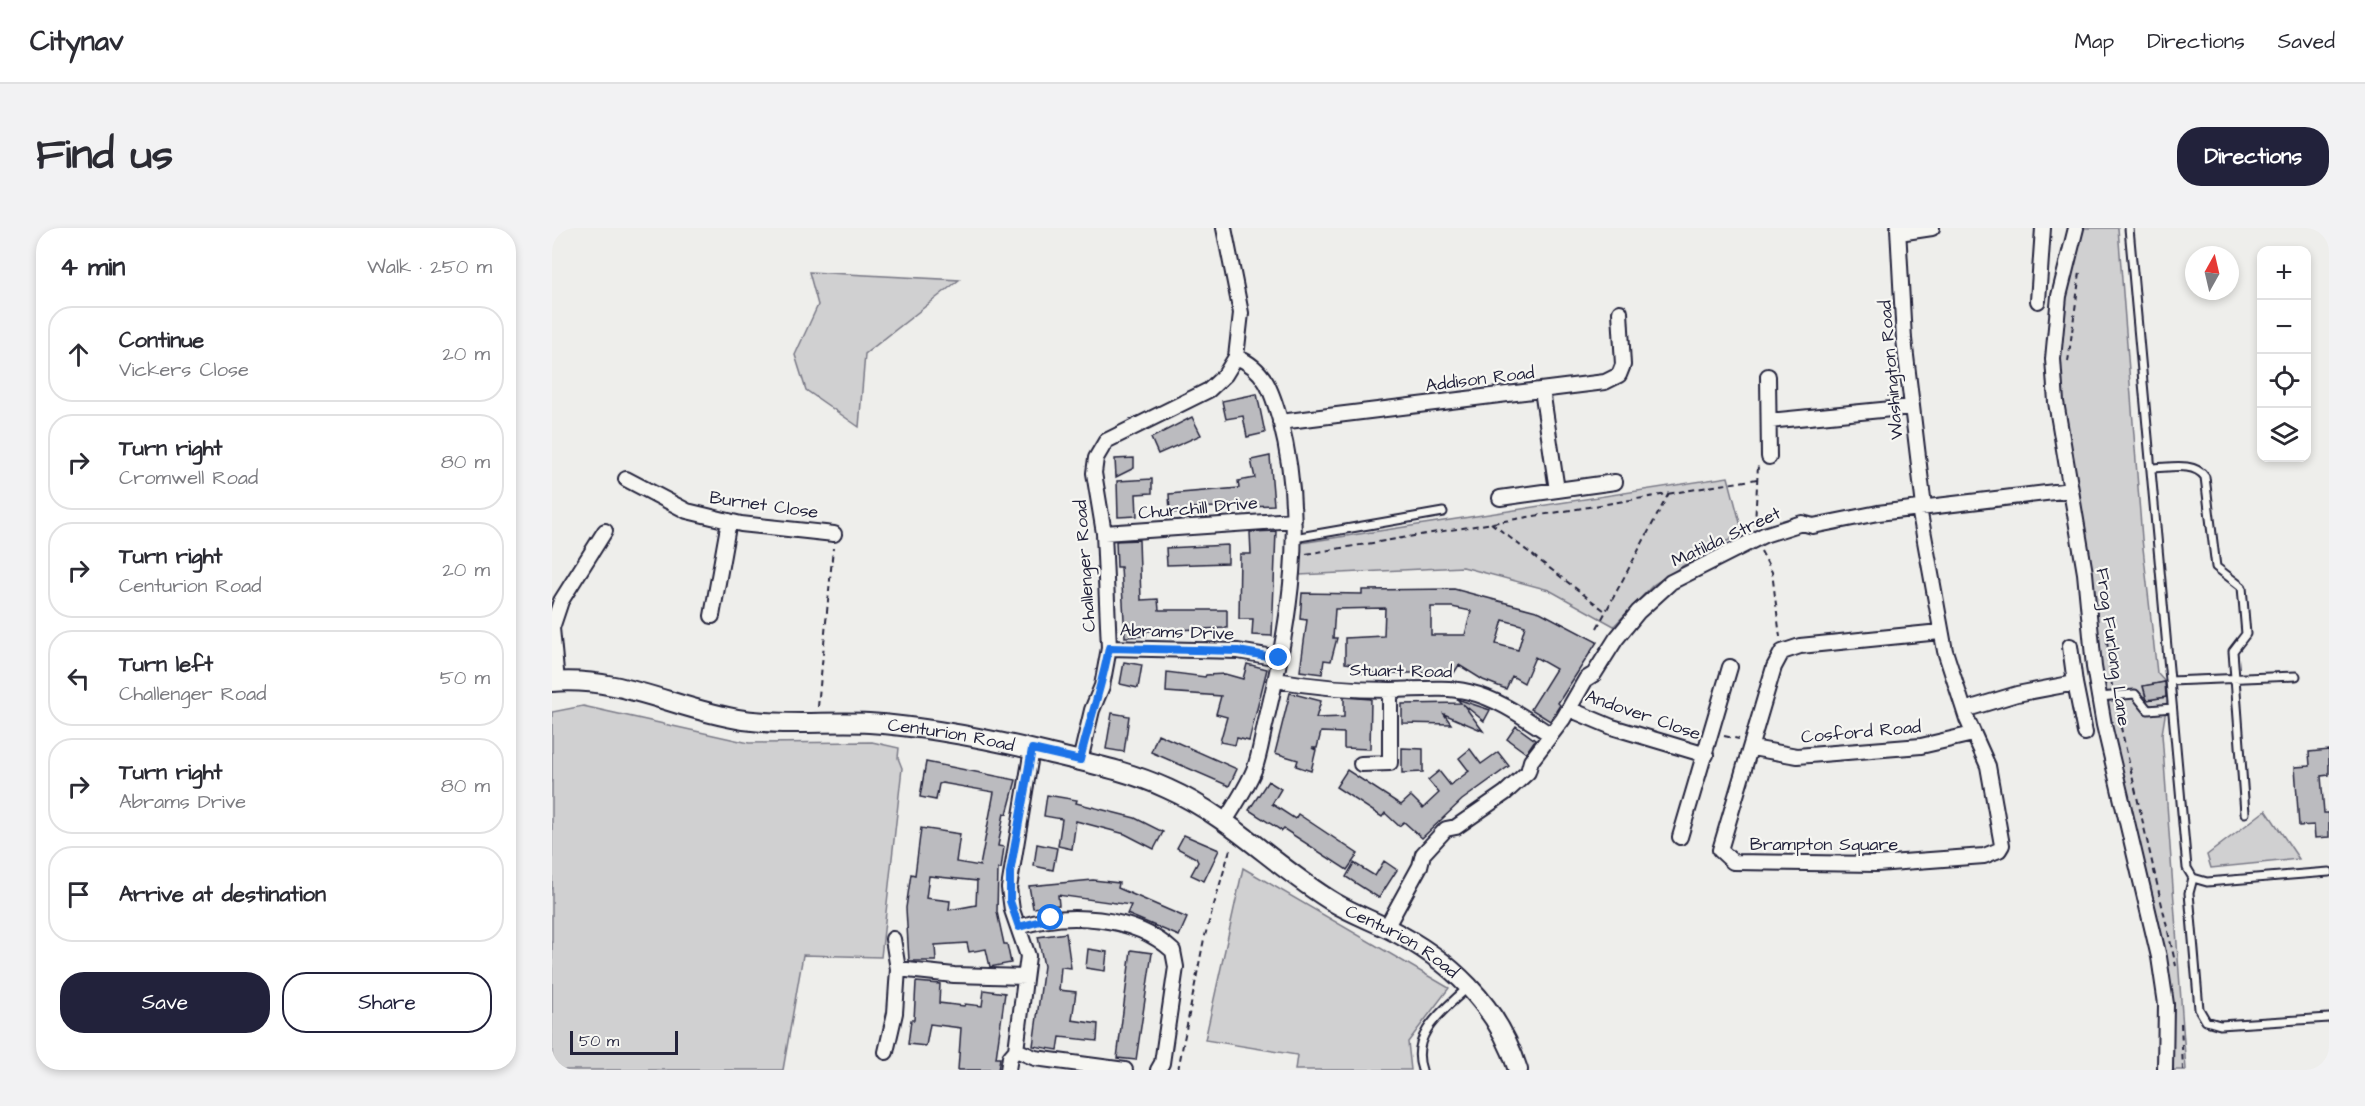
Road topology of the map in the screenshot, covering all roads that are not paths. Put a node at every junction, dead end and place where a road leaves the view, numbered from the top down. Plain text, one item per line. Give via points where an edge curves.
1 (1224, 228) edge
2 (1932, 228) edge
3 (2043, 228) edge
4 (2076, 228) edge
5 (2130, 228) edge
6 (1898, 230) edge
7 (2038, 301) dead end
8 (1620, 312) dead end
9 (1236, 357) junction
10 (1768, 376) dead end
11 (1542, 390) junction
12 (1912, 407) junction
13 (1769, 421) junction
14 (1280, 422) junction
15 (1769, 457) dead end
16 (2151, 468) junction
17 (626, 479) dead end
18 (1615, 482) dead end
19 (1557, 490) junction
20 (2071, 490) junction
21 (1500, 498) dead end
22 (1921, 508) junction
23 (1443, 512) dead end
24 (1294, 520) junction
25 (729, 521) junction
26 (605, 531) dead end
27 (1104, 533) junction
28 (834, 534) road end
29 (1294, 538) junction
30 (712, 616) dead end
31 (552, 628) edge
32 (1940, 632) junction
33 (2070, 646) dead end
34 (1109, 648) junction
35 (1279, 658) junction
36 (1730, 666) dead end
37 (2296, 676) dead end
38 (2235, 678) junction
39 (1276, 680) junction
40 (2170, 681) junction
41 (554, 682) edge
42 (2075, 683) junction
43 (1390, 690) junction
44 (2106, 696) junction
45 (1569, 708) junction
46 (2172, 708) junction
47 (1964, 710) junction
48 (2085, 733) dead end
49 (1972, 734) junction
50 (1551, 735) junction
51 (1753, 746) junction
52 (1032, 749) junction
53 (1706, 755) junction
54 (1080, 760) junction
55 (1361, 764) dead end
56 (2245, 813) dead end
57 (1231, 825) junction
58 (1680, 837) dead end
59 (2329, 872) edge
60 (2193, 878) junction
61 (1019, 927) junction
62 (1386, 928) junction
63 (893, 939) dead end
64 (898, 969) junction
65 (1025, 977) junction
66 (1468, 986) junction
67 (2329, 1018) edge
68 (1016, 1050) junction
69 (886, 1052) dead end
70 (1008, 1070) edge
71 (1125, 1070) edge
72 (1158, 1070) edge
73 (1422, 1070) edge
74 (1518, 1070) edge
75 (2165, 1070) edge

1 - 9 street, Challenger Road via 1241,313
2 - 6 street
3 - 7 street
4 - 20 street, Frog Furlong Lane via 2059,297 2053,359
5 - 16 lane
6 - 12 street, Washington Road
8 - 11 street, Addison Road via 1623,365 1619,375 1605,382
9 - 14 street via 1264,376
9 - 27 street, Challenger Road via 1209,390 1106,441 1096,458 1094,473
10 - 13 street
11 - 14 street, Addison Road
11 - 19 street
12 - 13 street
12 - 22 street, Washington Road
13 - 15 street
14 - 24 street via 1293,478
16 - 38 lane via 2190,467 2205,477 2216,567 2242,587 2246,634 2233,651
16 - 40 lane
17 - 25 street, Burnet Close via 687,511
18 - 19 street
19 - 21 street
20 - 22 street, Matilda Street
20 - 44 street, Frog Furlong Lane
22 - 32 street, Brampton Square
22 - 45 street, Matilda Street via 1813,526 1802,523 1688,572 1654,597 1616,639
23 - 29 lane
24 - 27 street, Churchill Drive
24 - 29 street
25 - 28 street, Burnet Close
25 - 30 street
26 - 31 street via 561,601
27 - 34 street, Challenger Road
29 - 35 street
31 - 41 street
32 - 47 street, Brampton Square
32 - 51 street, Brampton Square via 1800,646 1782,652 1774,667
33 - 42 street
34 - 35 street, Abrams Drive via 1238,651
34 - 54 street, Challenger Road
35 - 39 street
36 - 53 street, Andover Close
37 - 38 lane
38 - 40 lane
38 - 56 lane
39 - 43 street, Stuart Road via 1309,687
39 - 57 street via 1254,769
40 - 46 lane
41 - 52 street, Centurion Road via 616,684 701,711 750,721 887,724
42 - 47 street via 2017,694
42 - 48 street
43 - 50 street, Stuart Road via 1450,688 1472,693 1519,714
43 - 55 street via 1390,763
44 - 46 lane via 2135,694 2148,710
44 - 75 street, Frog Furlong Lane via 2159,957 2166,1004
45 - 50 street, Matilda Street
45 - 53 street, Andover Close via 1612,727
46 - 60 lane via 2187,868
47 - 49 street, Brampton Square
49 - 51 street, Cosford Road via 1921,746 1797,756
49 - 51 street, Brampton Square via 1988,766 2002,845 1999,850 1984,856 1876,864 1733,862 1720,850
50 - 62 street, Matilda Street via 1531,761 1528,772 1456,827 1446,829 1423,854
52 - 54 street, Centurion Road
52 - 61 street via 1010,873 1010,901
53 - 58 street, Andover Close
54 - 57 street, Centurion Road via 1168,789
57 - 62 street, Centurion Road via 1323,895
59 - 60 lane via 2206,882
60 - 67 lane via 2189,893 2199,1009 2206,1022 2220,1025
61 - 65 street via 1028,949
61 - 72 street via 1051,918 1097,920 1131,928 1173,951 1176,967
62 - 66 street, Centurion Road via 1442,960
63 - 64 street
64 - 65 street
64 - 69 street via 894,1023
65 - 68 street
66 - 73 lane, Centurion Road via 1427,1028 1419,1051
66 - 74 street, Centurion Road via 1493,1016
68 - 70 street
68 - 71 street via 1035,1058

